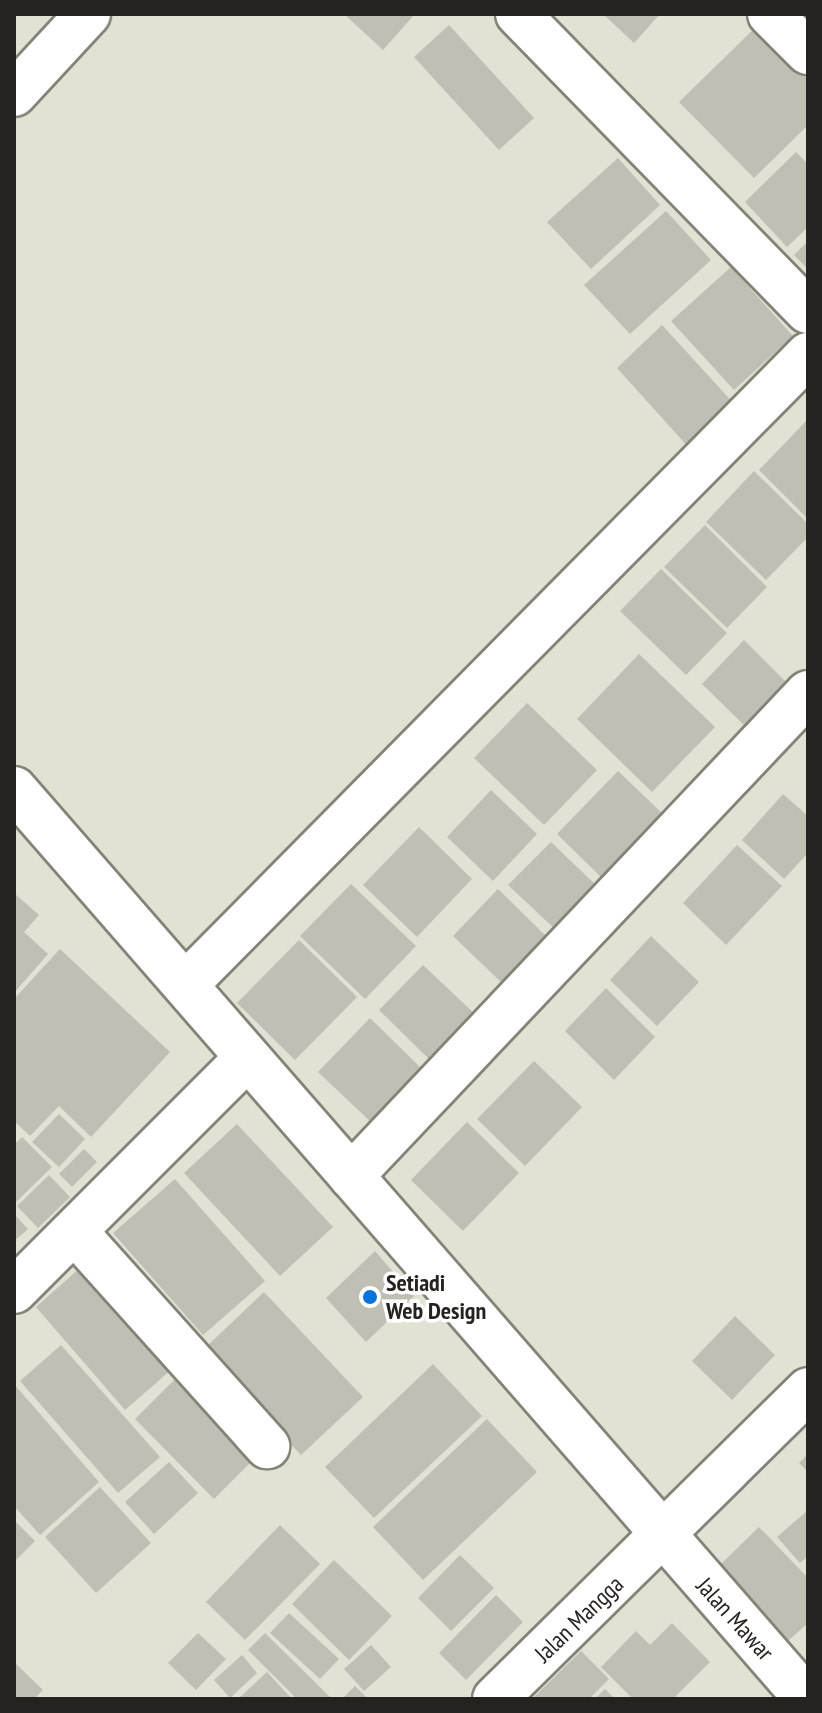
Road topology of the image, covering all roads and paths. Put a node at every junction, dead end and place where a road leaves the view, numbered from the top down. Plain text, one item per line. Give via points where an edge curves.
1 (88, 14) edge
2 (518, 14) edge
3 (770, 14) edge
4 (808, 52) edge
5 (14, 94) edge
6 (808, 311) edge
7 (808, 355) edge
8 (808, 693) edge
9 (14, 789) edge
10 (186, 984) junction
11 (246, 1059) junction
12 (351, 1176) junction
13 (75, 1232) junction
14 (14, 1291) edge
15 (808, 1390) edge
16 (267, 1446) dead end
17 (663, 1538) junction
18 (495, 1699) edge
19 (807, 1699) edge

1 - 5 street
2 - 6 street
3 - 4 street
7 - 10 street
8 - 12 street
9 - 10 street, Jalan Mawar
10 - 11 street, Jalan Mawar
11 - 12 street, Jalan Mawar
11 - 13 street
12 - 17 street, Jalan Mawar
13 - 14 street
13 - 16 street
15 - 17 street, Jalan Mangga
17 - 18 street, Jalan Mangga
17 - 19 street, Jalan Mawar

